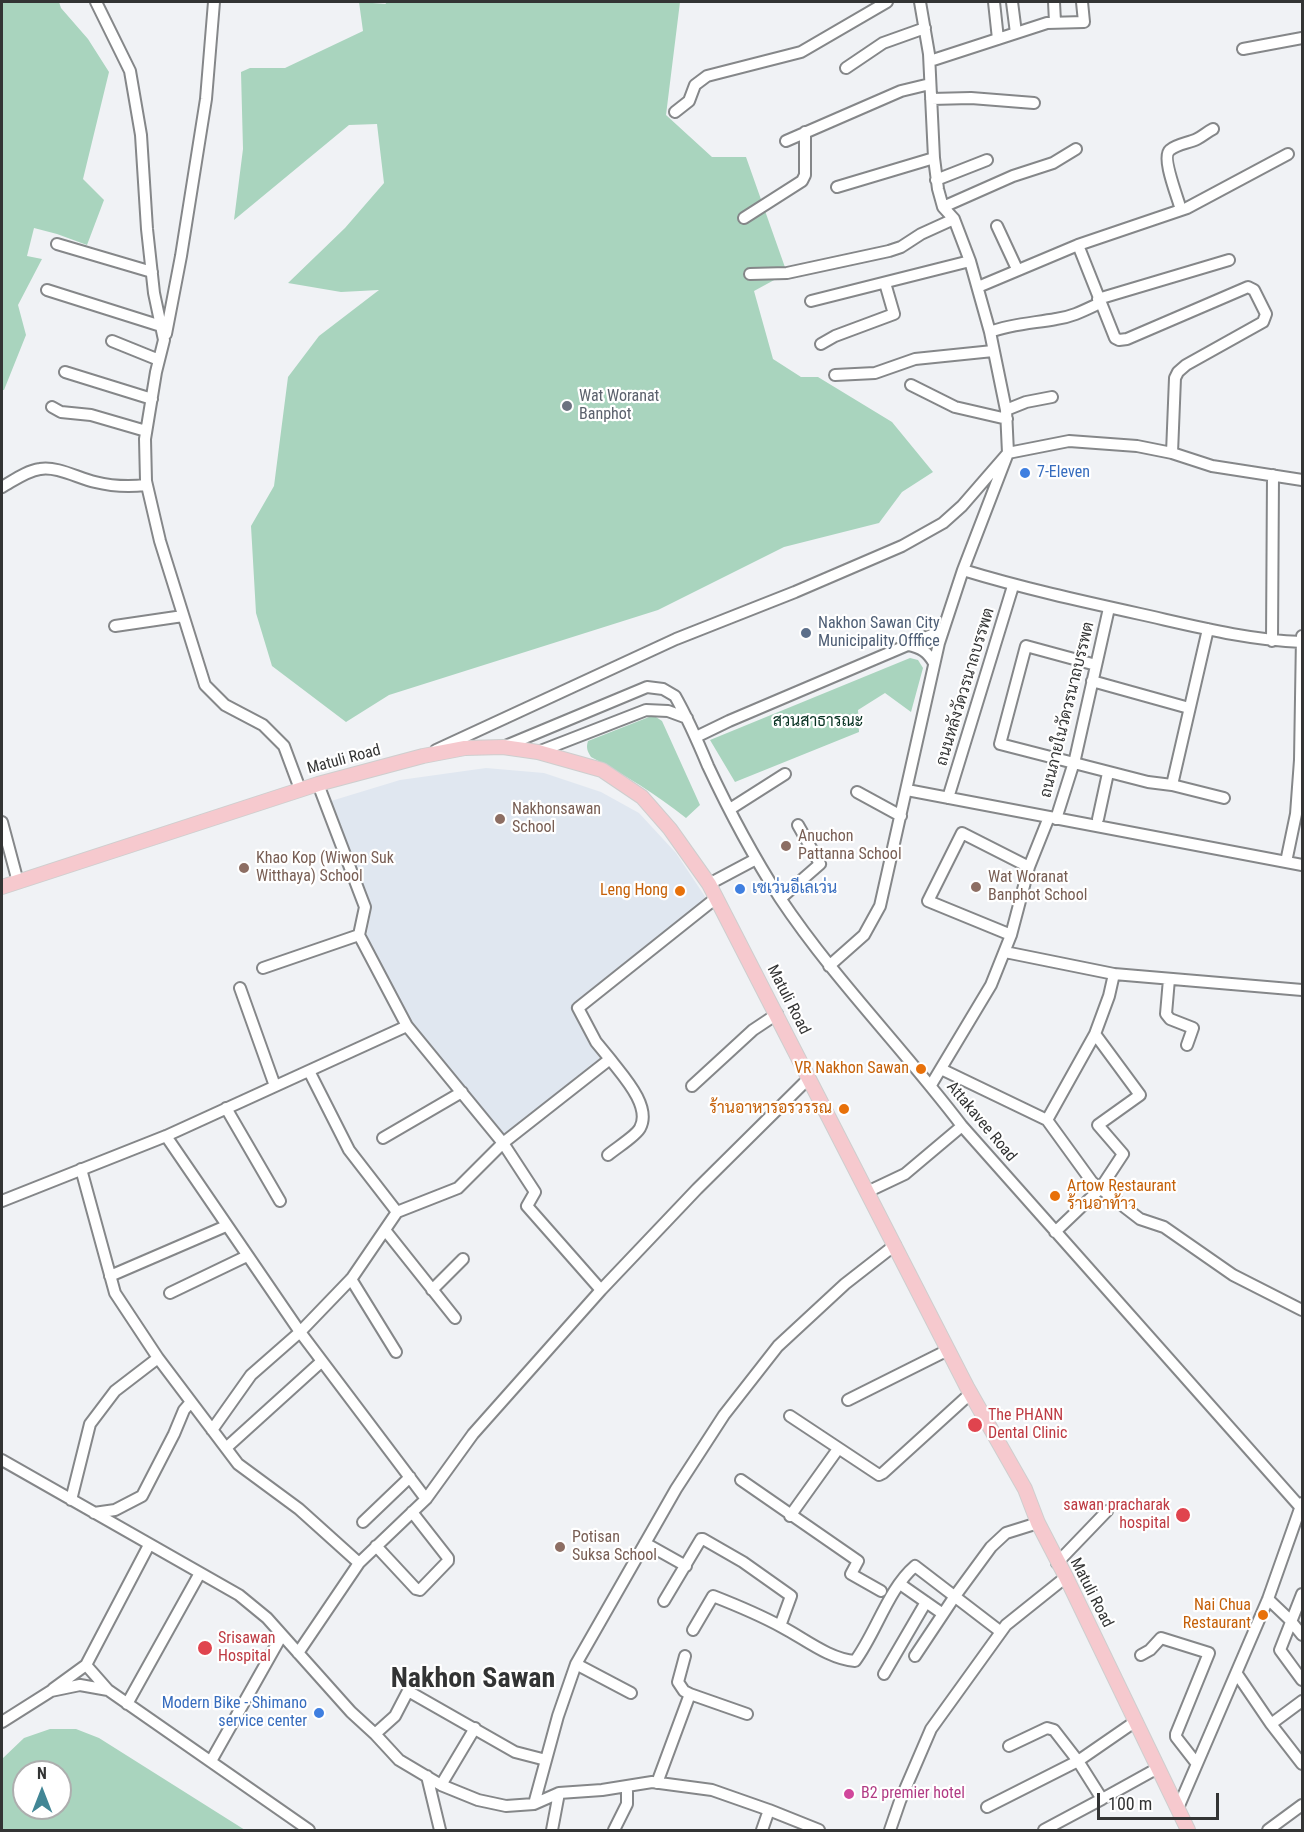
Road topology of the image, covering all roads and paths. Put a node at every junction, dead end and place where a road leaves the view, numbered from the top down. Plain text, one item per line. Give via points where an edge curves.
1 (96, 2) edge
2 (214, 2) edge
3 (887, 2) edge
4 (920, 2) edge
5 (994, 2) edge
6 (1012, 2) edge
7 (1054, 2) edge
8 (1082, 2) edge
9 (1055, 21) junction
10 (925, 28) junction
11 (1016, 33) junction
12 (1302, 38) edge
13 (998, 39) junction
14 (1243, 49) dead end
15 (930, 61) junction
16 (846, 68) dead end
17 (930, 84) junction
18 (931, 99) junction
19 (1034, 104) dead end
20 (675, 112) dead end
21 (1213, 129) dead end
22 (805, 132) junction
23 (786, 141) dead end
24 (1076, 149) dead end
25 (1288, 154) dead end
26 (934, 158) junction
27 (987, 160) dead end
28 (936, 180) junction
29 (837, 187) dead end
30 (943, 207) junction
31 (1181, 210) junction
32 (744, 218) dead end
33 (954, 219) junction
34 (997, 226) dead end
35 (57, 244) dead end
36 (1078, 245) junction
37 (1229, 260) dead end
38 (970, 261) junction
39 (1017, 269) junction
40 (152, 272) junction
41 (750, 274) dead end
42 (885, 283) junction
43 (978, 287) junction
44 (46, 290) dead end
45 (811, 301) dead end
46 (1099, 301) junction
47 (161, 326) junction
48 (990, 332) junction
49 (165, 340) junction
50 (112, 341) dead end
51 (821, 344) dead end
52 (993, 351) junction
53 (159, 360) junction
54 (65, 372) dead end
55 (835, 375) dead end
56 (911, 385) dead end
57 (1052, 397) dead end
58 (152, 399) junction
59 (52, 407) dead end
60 (1007, 414) junction
61 (146, 430) junction
62 (1008, 453) junction
63 (1172, 453) junction
64 (1273, 475) junction
65 (1302, 480) edge
66 (146, 485) junction
67 (2, 487) edge
68 (962, 506) junction
69 (986, 511) junction
70 (963, 570) junction
71 (1013, 586) junction
72 (1109, 608) junction
73 (183, 616) junction
74 (115, 626) dead end
75 (1208, 629) junction
76 (943, 630) junction
77 (1302, 636) edge
78 (1272, 641) junction
79 (1302, 642) edge
80 (907, 645) junction
81 (934, 663) junction
82 (1096, 665) junction
83 (1092, 681) junction
84 (1190, 708) junction
85 (687, 718) junction
86 (1302, 732) edge
87 (696, 737) junction
88 (503, 747) junction
89 (538, 752) junction
90 (423, 756) junction
91 (1074, 763) junction
92 (1108, 773) junction
93 (785, 774) dead end
94 (318, 784) junction
95 (1172, 785) junction
96 (300, 789) junction
97 (907, 790) junction
98 (858, 792) dead end
99 (948, 798) junction
100 (1224, 798) dead end
101 (729, 810) junction
102 (901, 816) junction
103 (1052, 818) junction
104 (1098, 819) dead end
105 (2, 822) edge
106 (798, 825) dead end
107 (756, 859) junction
108 (1286, 862) junction
109 (1302, 865) edge
110 (1029, 867) junction
111 (18, 882) junction
112 (709, 884) junction
113 (2, 887) edge
114 (716, 898) junction
115 (781, 898) junction
116 (358, 935) junction
117 (1011, 935) junction
118 (1005, 952) junction
119 (829, 966) junction
120 (262, 968) dead end
121 (1114, 974) junction
122 (1169, 980) junction
123 (240, 988) dead end
124 (1302, 990) edge
125 (777, 1014) junction
126 (407, 1026) junction
127 (1095, 1034) junction
128 (1186, 1045) dead end
129 (609, 1059) junction
130 (941, 1069) junction
131 (309, 1071) junction
132 (809, 1078) junction
133 (931, 1085) junction
134 (275, 1086) junction
135 (692, 1086) dead end
136 (462, 1092) junction
137 (226, 1108) junction
138 (1047, 1120) junction
139 (962, 1126) junction
140 (166, 1136) junction
141 (383, 1138) dead end
142 (504, 1143) junction
143 (608, 1155) dead end
144 (81, 1169) junction
145 (1100, 1189) junction
146 (867, 1192) junction
147 (2, 1201) edge
148 (280, 1201) dead end
149 (397, 1212) junction
150 (226, 1226) junction
151 (385, 1230) junction
152 (1055, 1232) junction
153 (895, 1245) junction
154 (247, 1256) junction
155 (463, 1259) dead end
156 (110, 1276) junction
157 (351, 1279) junction
158 (432, 1290) junction
159 (601, 1290) junction
160 (171, 1293) dead end
161 (1302, 1310) edge
162 (454, 1318) dead end
163 (300, 1332) junction
164 (948, 1350) junction
165 (396, 1352) dead end
166 (158, 1358) junction
167 (321, 1362) junction
168 (971, 1393) junction
169 (848, 1400) dead end
170 (191, 1402) junction
171 (790, 1416) dead end
172 (212, 1430) junction
173 (226, 1448) junction
174 (838, 1449) junction
175 (2, 1460) edge
176 (410, 1478) junction
177 (741, 1480) dead end
178 (426, 1499) junction
179 (71, 1500) junction
180 (1302, 1506) edge
181 (1107, 1511) dead end
182 (412, 1512) junction
183 (94, 1513) junction
184 (790, 1516) junction
185 (363, 1522) dead end
186 (1038, 1523) junction
187 (645, 1543) junction
188 (149, 1545) junction
189 (376, 1546) junction
190 (358, 1563) junction
191 (1057, 1563) junction
192 (686, 1566) junction
193 (200, 1573) junction
194 (1066, 1577) junction
195 (900, 1584) junction
196 (881, 1591) dead end
197 (1302, 1594) edge
198 (955, 1596) junction
199 (1268, 1599) junction
200 (664, 1601) dead end
201 (926, 1602) junction
202 (943, 1614) junction
203 (1290, 1620) junction
204 (780, 1626) junction
205 (693, 1630) dead end
206 (1001, 1632) junction
207 (282, 1635) junction
208 (1302, 1635) edge
209 (298, 1653) junction
210 (1141, 1655) dead end
211 (685, 1656) dead end
212 (915, 1656) dead end
213 (576, 1664) junction
214 (86, 1665) junction
215 (884, 1674) dead end
216 (1237, 1674) junction
217 (1302, 1680) edge
218 (108, 1690) junction
219 (51, 1691) junction
220 (631, 1693) dead end
221 (690, 1694) junction
222 (1302, 1701) edge
223 (127, 1704) junction
224 (747, 1714) dead end
225 (1136, 1721) junction
226 (2, 1722) edge
227 (1271, 1724) junction
228 (475, 1728) junction
229 (375, 1734) junction
230 (1009, 1746) dead end
231 (546, 1760) junction
232 (211, 1761) junction
233 (1078, 1761) junction
234 (1197, 1764) junction
235 (1302, 1764) edge
236 (1158, 1768) junction
237 (427, 1776) junction
238 (657, 1783) junction
239 (441, 1785) junction
240 (627, 1786) junction
241 (559, 1793) junction
242 (1102, 1799) junction
243 (534, 1804) junction
244 (1302, 1805) edge
245 (987, 1807) dead end
246 (1178, 1808) junction
247 (769, 1810) junction
248 (1183, 1829) edge
249 (309, 1830) edge
250 (440, 1830) edge
251 (552, 1830) edge
252 (614, 1830) edge
253 (762, 1830) edge
254 (819, 1830) edge
255 (890, 1830) edge
256 (1044, 1830) edge
257 (1268, 1830) edge

1 - 40 street via 130,71 141,135
2 - 49 street via 206,99
3 - 20 street via 801,52 707,76 695,85 689,101
4 - 10 street
5 - 13 street
6 - 11 street
7 - 9 street
8 - 9 street via 1084,21
9 - 11 street
10 - 15 street
10 - 16 street via 883,43
11 - 13 street
12 - 14 street
13 - 15 street
15 - 17 street
17 - 18 street
17 - 22 street via 901,91
18 - 19 street
18 - 26 street
21 - 31 street via 1167,154
22 - 23 street
22 - 32 street via 802,181
24 - 30 street via 1053,163
25 - 31 street
26 - 28 street
26 - 29 street
27 - 28 street
28 - 30 street
30 - 33 street
31 - 36 street
33 - 38 street
33 - 41 street via 890,251 787,273
34 - 39 street
35 - 40 street
36 - 39 street
36 - 46 street
37 - 46 street
38 - 42 street
38 - 43 street
39 - 43 street
40 - 47 street
42 - 45 street
42 - 51 street via 894,314
43 - 48 street
44 - 47 street
46 - 48 street via 1077,314
46 - 63 street via 1119,340 1248,287 1254,290 1266,314 1263,322 1178,372
47 - 49 street
48 - 52 street
49 - 53 street
50 - 53 street
52 - 55 street via 915,359 875,373
52 - 60 street
53 - 58 street
54 - 58 street
56 - 60 street via 955,407
57 - 60 street via 1026,402
58 - 61 street
59 - 61 street
60 - 62 street
61 - 66 street
62 - 63 street via 1068,441
62 - 68 street
62 - 69 street
63 - 64 street via 1212,466
64 - 65 street
64 - 78 street
66 - 67 street via 96,483 40,468
66 - 73 street
68 - 69 street via 976,499 984,503
68 - 90 street via 943,523 902,546 676,639
69 - 70 street
70 - 71 street
70 - 76 street
71 - 72 street
71 - 99 street, ถนนหลังวัดวรนาถบรรพต
72 - 75 street
72 - 82 street, ถนนภายในวัดวรนาถบรรพต
73 - 74 street
73 - 96 street via 205,685 225,705 262,725 284,746
75 - 78 street
75 - 84 street
76 - 80 street
76 - 81 street
77 - 79 street
78 - 79 street
79 - 86 street
80 - 81 street via 928,653
80 - 87 street
81 - 97 street
82 - 83 street, ถนนภายในวัดวรนาถบรรพต
82 - 91 street via 1026,646 1000,744
83 - 84 street
83 - 91 street, ถนนภายในวัดวรนาถบรรพต
84 - 95 street
85 - 87 street, Attakavee Road
85 - 88 street, Attakavee Road via 670,691 647,687
85 - 89 street via 662,710 646,710
86 - 108 street via 1296,814
87 - 101 street, Attakavee Road
88 - 89 main road, Matuli Road
88 - 90 main road, Matuli Road via 465,748
89 - 112 main road, Matuli Road via 602,770 642,797
90 - 94 main road, Matuli Road
91 - 92 street
91 - 103 street, ถนนภายในวัดวรนาถบรรพต
92 - 95 street
92 - 104 street
93 - 101 street
94 - 96 main road, Matuli Road
94 - 116 street via 365,907
95 - 100 street
96 - 111 main road, Matuli Road
97 - 99 street
97 - 102 street
98 - 102 street
99 - 103 street
101 - 107 street, Attakavee Road
102 - 119 street via 880,906 864,935
103 - 108 street
103 - 110 street, ถนนภายในวัดวรนาถบรรพต
105 - 111 street
106 - 115 street via 820,864
107 - 112 street
107 - 115 street, Attakavee Road
108 - 109 street
110 - 117 street, ถนนภายในวัดวรนาถบรรพต
110 - 117 street via 962,833 928,901
111 - 113 main road, Matuli Road
112 - 114 main road, Matuli Road
114 - 125 main road, Matuli Road
114 - 129 street via 578,1008
115 - 119 street, Attakavee Road
116 - 120 street
116 - 126 street
117 - 118 street, ถนนภายในวัดวรนาถบรรพต
118 - 121 street
118 - 130 street, ถนนภายในวัดวรนาถบรรพต via 991,985
119 - 133 street, Attakavee Road
121 - 122 street
121 - 127 street
122 - 124 street
122 - 128 street via 1166,1014 1193,1028
123 - 134 street
125 - 132 main road, Matuli Road
125 - 135 street via 753,1030
126 - 131 street
126 - 136 street
127 - 138 street
127 - 145 street via 1140,1095 1098,1125 1124,1154
129 - 142 street
129 - 143 street via 640,1100 643,1116 640,1128
130 - 133 street, ถนนภายในวัดวรนาถบรรพต
130 - 138 street
131 - 134 street
131 - 149 street via 349,1150
132 - 146 main road, Matuli Road
132 - 159 street
133 - 139 street, Attakavee Road
134 - 137 street
136 - 141 street
136 - 142 street
137 - 140 street
137 - 148 street
138 - 145 street
139 - 146 street via 904,1174
139 - 152 street, Attakavee Road
140 - 144 street
140 - 150 street
142 - 149 street via 458,1188
142 - 159 street via 535,1192 527,1206
144 - 147 street
144 - 156 street
145 - 152 street
145 - 161 street via 1140,1219 1164,1227 1233,1275
146 - 153 main road, Matuli Road
149 - 151 street
150 - 154 street
150 - 156 street
151 - 157 street
151 - 158 street
152 - 180 street, Attakavee Road
153 - 164 main road, Matuli Road
153 - 187 street via 845,1284 778,1346 724,1415
154 - 160 street
154 - 163 street
155 - 158 street
156 - 166 street via 115,1293
157 - 163 street
157 - 165 street
158 - 162 street
159 - 178 street via 473,1434
163 - 167 street
163 - 172 street via 251,1375
164 - 168 main road, Matuli Road
164 - 169 street
166 - 170 street
166 - 179 street via 115,1390 90,1424
167 - 173 street
167 - 176 street
168 - 174 street via 883,1473 876,1474
168 - 186 main road, Matuli Road via 1025,1489
170 - 172 street
170 - 183 street via 142,1496 114,1511
171 - 174 street
172 - 173 street
173 - 190 street via 238,1464 299,1509
174 - 184 street
175 - 179 street
176 - 178 street
176 - 185 street
177 - 184 street
178 - 182 street
179 - 183 street
180 - 199 street
181 - 191 street
182 - 189 street
182 - 189 street via 448,1559 420,1590
183 - 188 street
184 - 196 street via 858,1561 851,1574
186 - 191 main road, Matuli Road
186 - 198 street via 1006,1533
187 - 192 street
187 - 213 street
188 - 193 street
188 - 214 street
189 - 190 street
190 - 209 street
191 - 194 main road, Matuli Road
192 - 200 street
192 - 204 street via 701,1539 743,1562 791,1596
193 - 207 street via 239,1595
193 - 223 street
194 - 206 street
194 - 225 main road, Matuli Road
195 - 198 street via 916,1566
195 - 201 street
195 - 204 street via 855,1661 826,1652
197 - 203 street
198 - 202 street
198 - 206 street
199 - 203 street
199 - 216 street
201 - 202 street
201 - 215 street
202 - 212 street
203 - 208 street
203 - 217 street via 1280,1650
204 - 205 street via 713,1596
206 - 255 street via 931,1729
207 - 209 street
207 - 232 street
209 - 229 street
210 - 234 street via 1161,1638 1209,1653 1176,1734
211 - 221 street via 678,1682
213 - 220 street
213 - 231 street
214 - 218 street
214 - 219 street
216 - 227 street
216 - 234 street
218 - 219 street via 80,1685
218 - 223 street
219 - 226 street
221 - 224 street
221 - 238 street
222 - 227 street
223 - 232 street
225 - 233 street
225 - 236 main road, Matuli Road
227 - 235 street
228 - 229 street via 408,1691 395,1716
228 - 231 street via 515,1752
228 - 239 street
229 - 237 street via 399,1760
230 - 233 street via 1050,1728
231 - 243 street
232 - 249 street
233 - 242 street
233 - 245 street
234 - 246 street
236 - 242 street
236 - 246 main road, Matuli Road
237 - 239 street
237 - 250 street
238 - 240 street
238 - 247 street via 712,1790
239 - 243 street via 506,1806
240 - 241 street
240 - 252 street via 627,1804
241 - 243 street
241 - 251 street
242 - 256 street
244 - 257 street
246 - 248 main road, Matuli Road
247 - 253 street
247 - 254 street

